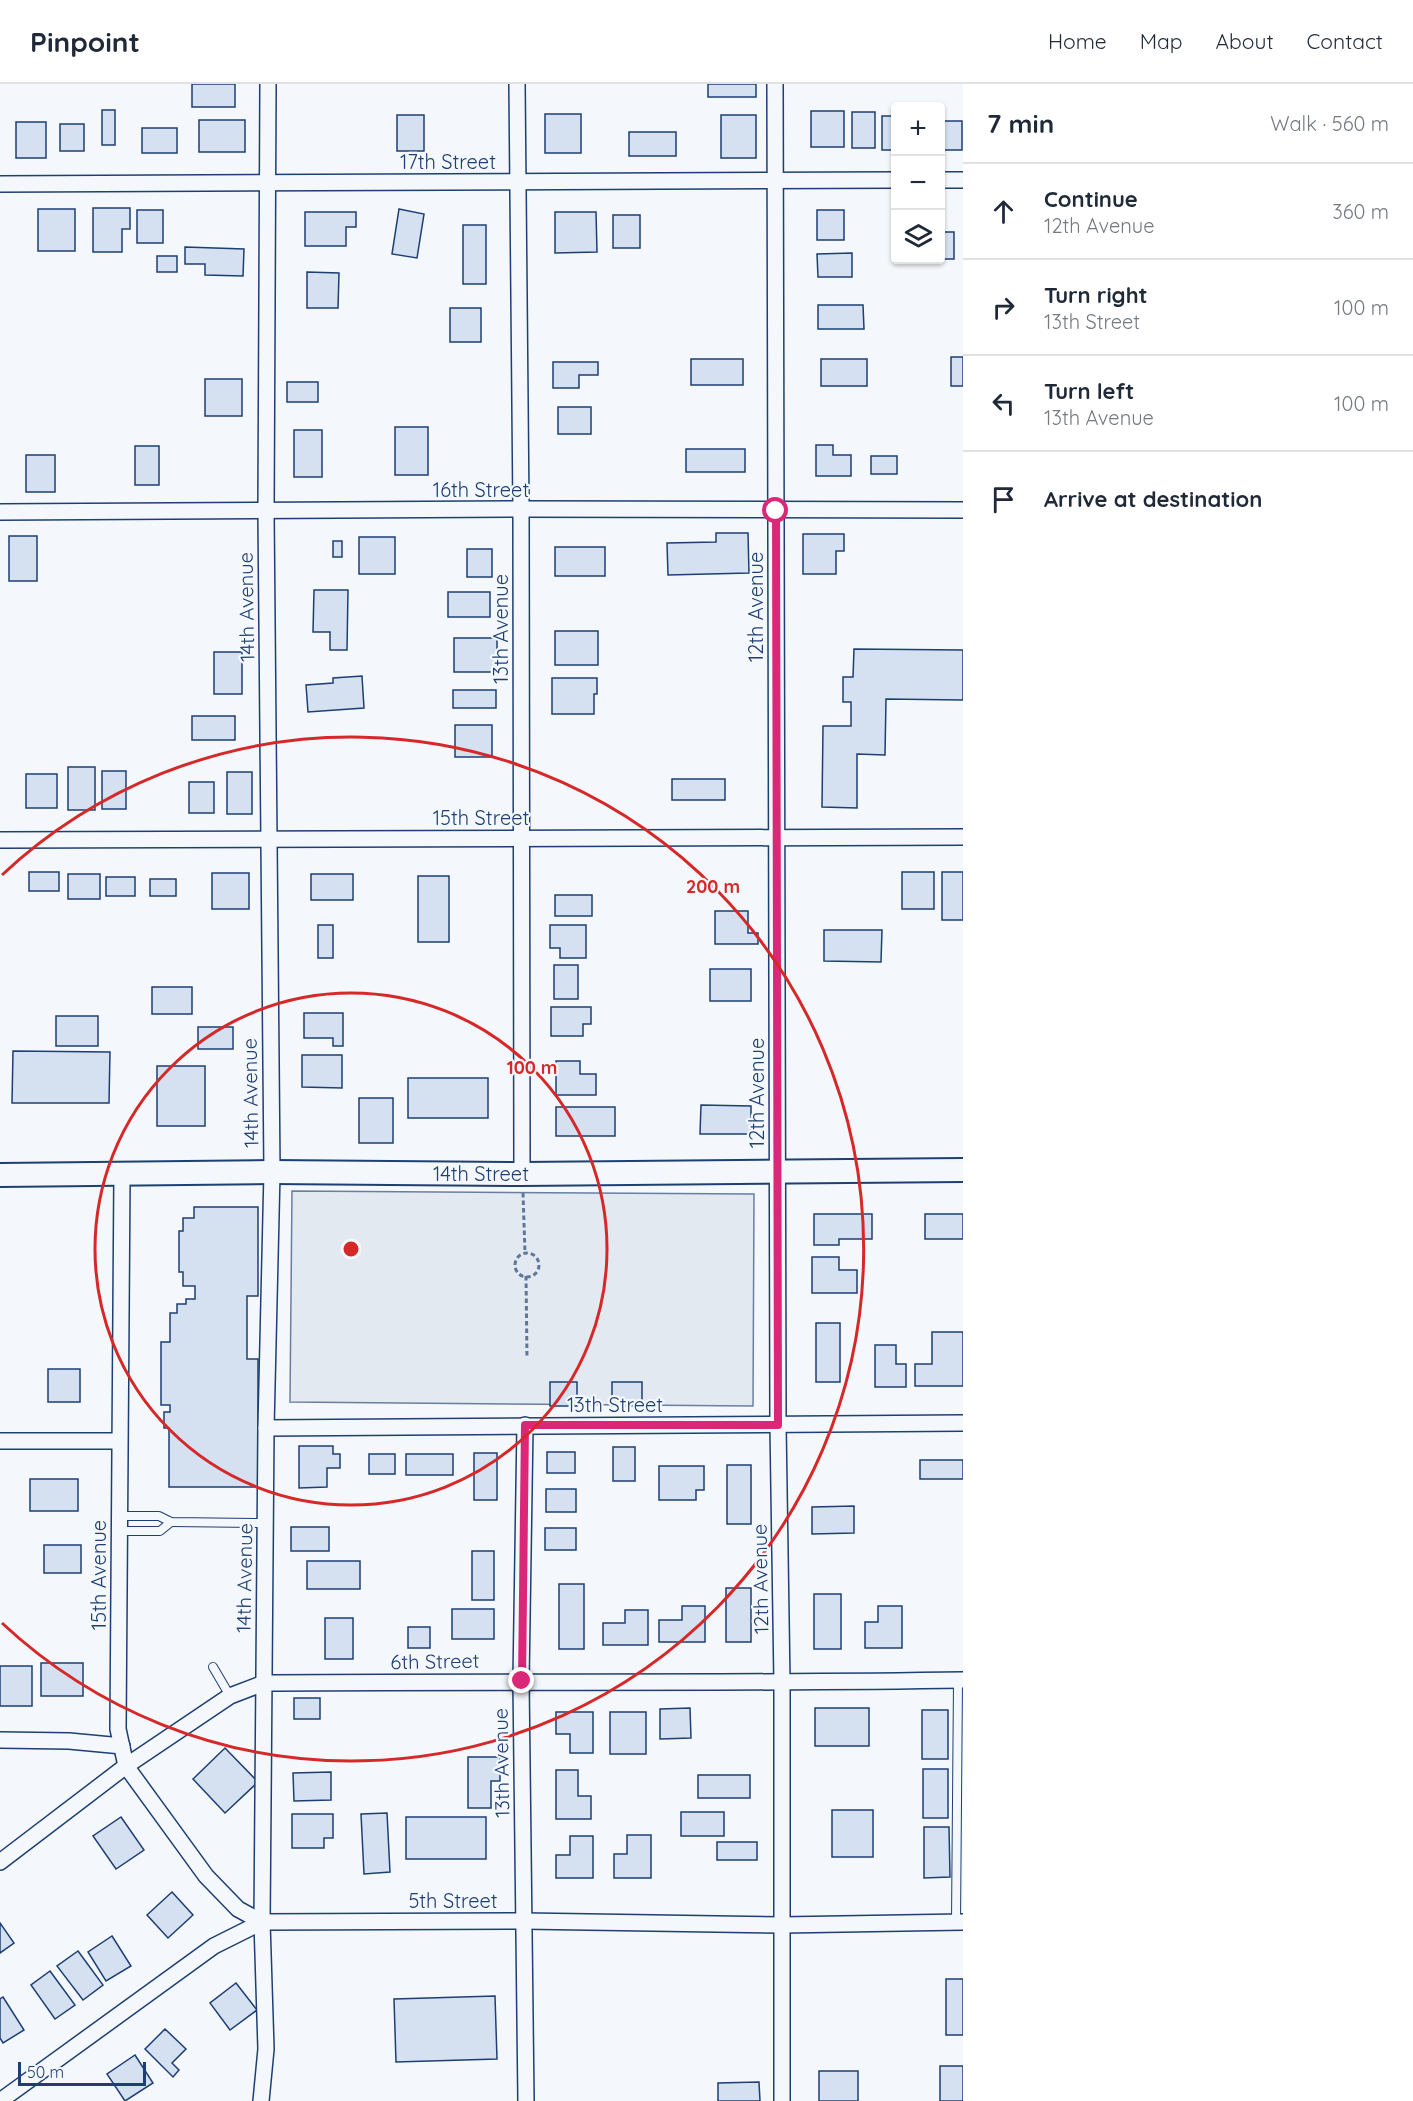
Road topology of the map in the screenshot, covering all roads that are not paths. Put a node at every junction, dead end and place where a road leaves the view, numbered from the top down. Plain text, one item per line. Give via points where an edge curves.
1 (268, 84) edge
2 (517, 84) edge
3 (775, 84) edge
4 (775, 180) junction
5 (891, 180) edge
6 (945, 180) edge
7 (963, 180) edge
8 (268, 182) junction
9 (517, 182) junction
10 (0, 184) edge
11 (521, 510) junction
12 (963, 510) edge
13 (776, 511) junction
14 (0, 512) edge
15 (266, 512) junction
16 (777, 837) junction
17 (963, 837) edge
18 (269, 838) junction
19 (521, 838) junction
20 (0, 840) edge
21 (963, 1170) edge
22 (272, 1172) junction
23 (777, 1172) junction
24 (122, 1174) junction
25 (522, 1174) junction
26 (0, 1175) edge
27 (963, 1423) edge
28 (525, 1425) junction
29 (778, 1425) junction
30 (266, 1428) junction
31 (0, 1441) edge
32 (119, 1441) junction
33 (171, 1522) junction
34 (119, 1523) junction
35 (266, 1523) junction
36 (213, 1667) dead end
37 (522, 1681) junction
38 (961, 1681) edge
39 (264, 1683) junction
40 (782, 1683) junction
41 (230, 1696) junction
42 (0, 1740) edge
43 (122, 1746) junction
44 (126, 1766) junction
45 (0, 1862) edge
46 (524, 1921) junction
47 (262, 1922) junction
48 (960, 1922) edge
49 (782, 1924) junction
50 (0, 2101) edge
51 (261, 2101) edge
52 (526, 2101) edge
53 (782, 2101) edge

1 - 8 street, 14th Avenue
2 - 9 street, 13th Avenue
3 - 4 street, 12th Avenue
4 - 5 street, 17th Street
4 - 9 street, 17th Street
4 - 13 street, 12th Avenue
6 - 7 street
8 - 9 street, 17th Street
8 - 10 street, 17th Street
8 - 15 street, 14th Avenue
9 - 11 street, 13th Avenue
11 - 13 street, 16th Street
11 - 15 street, 16th Street
11 - 19 street, 13th Avenue
12 - 13 street, 16th Street
13 - 16 street, 12th Avenue
14 - 15 street, 16th Street
15 - 18 street, 14th Avenue
16 - 17 street, 15th Street
16 - 19 street, 15th Street
16 - 23 street, 12th Avenue
18 - 19 street, 15th Street
18 - 20 street, 15th Street
18 - 22 street, 14th Avenue
19 - 25 street, 13th Avenue
21 - 23 main road, 14th Street
22 - 24 main road, 14th Street
22 - 25 main road, 14th Street
22 - 30 street, 14th Avenue
23 - 25 main road, 14th Street
23 - 29 street, 12th Avenue
24 - 26 main road, 14th Street
24 - 32 street, 15th Avenue
27 - 29 street, 13th Street
28 - 29 street, 13th Street
28 - 30 street, 13th Street
28 - 37 street, 13th Avenue
29 - 40 street, 12th Avenue
30 - 35 street, 14th Avenue
31 - 32 street
32 - 34 street, 15th Avenue
33 - 34 lane via 159,1516
33 - 34 lane via 160,1531
33 - 35 lane
34 - 43 street, 15th Avenue via 118,1729
35 - 39 street, 14th Avenue
36 - 41 lane
37 - 39 street, 6th Street
37 - 40 street, 6th Street
37 - 46 street, 13th Avenue
38 - 40 street, 6th Street
38 - 48 lane
39 - 41 street, 6th Street
39 - 47 street, 14th Avenue
40 - 49 street, 12th Avenue
41 - 44 street, 6th Street
42 - 43 street
43 - 44 street, 15th Avenue
44 - 45 street, 6th Street
44 - 47 street, 15th Avenue via 206,1876 238,1909
46 - 47 street, 5th Street
46 - 49 street, 5th Street
46 - 52 street, 13th Avenue
47 - 50 street, 5th Street via 214,1946
47 - 51 street, 14th Avenue via 266,2049
48 - 49 street, 5th Street
49 - 53 street, 12th Avenue

